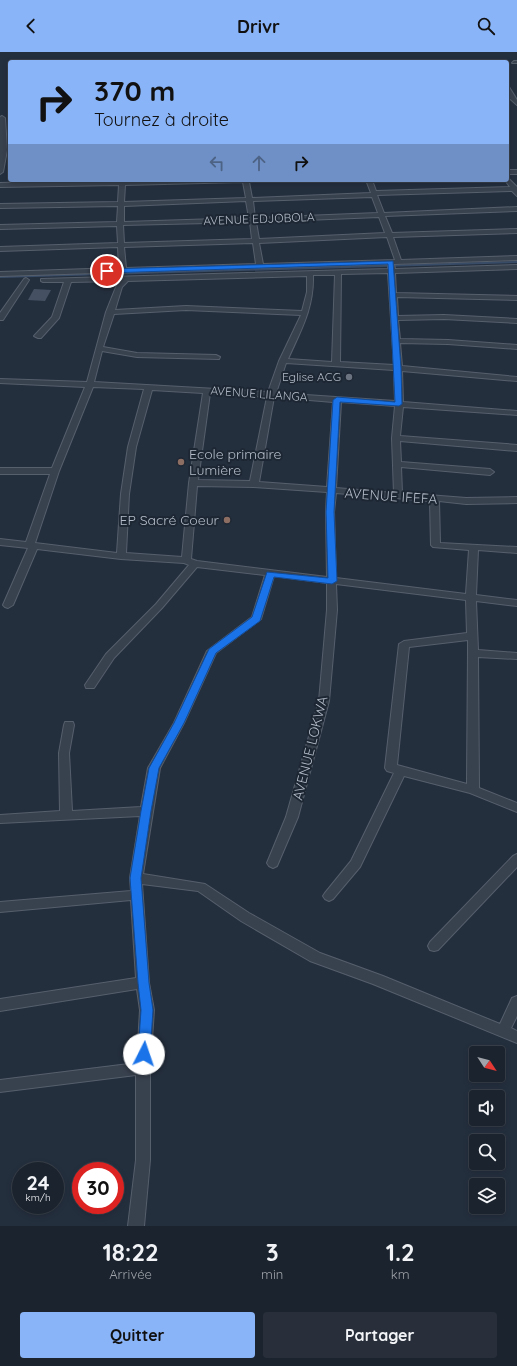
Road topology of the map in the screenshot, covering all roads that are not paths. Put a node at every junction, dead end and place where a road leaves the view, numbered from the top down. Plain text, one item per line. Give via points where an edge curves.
1 (509, 86) edge
2 (517, 103) edge
3 (1, 118) edge
4 (1, 134) edge
5 (7, 150) edge
6 (2, 168) edge
7 (122, 182) edge
8 (246, 182) edge
9 (370, 182) edge
10 (509, 182) edge
11 (0, 185) edge
12 (516, 191) edge
13 (374, 194) junction
14 (249, 199) junction
15 (122, 204) junction
16 (0, 206) edge
17 (517, 209) edge
18 (381, 214) junction
19 (253, 220) junction
20 (121, 224) junction
21 (0, 227) edge
22 (517, 231) edge
23 (388, 235) junction
24 (256, 241) junction
25 (121, 245) junction
26 (0, 249) edge
27 (517, 258) edge
28 (398, 262) junction
29 (260, 266) junction
30 (391, 266) junction
31 (517, 267) edge
32 (123, 271) junction
33 (310, 272) junction
34 (338, 272) junction
35 (0, 274) edge
36 (126, 279) junction
37 (26, 280) junction
38 (68, 280) junction
39 (0, 281) edge
40 (393, 295) junction
41 (517, 298) edge
42 (110, 312) junction
43 (305, 313) junction
44 (0, 318) edge
45 (395, 318) junction
46 (517, 321) edge
47 (38, 336) dead end
48 (396, 341) junction
49 (517, 347) edge
50 (99, 348) junction
51 (216, 357) dead end
52 (283, 361) junction
53 (336, 364) junction
54 (398, 368) junction
55 (517, 379) edge
56 (0, 381) edge
57 (90, 384) junction
58 (149, 387) junction
59 (207, 390) junction
60 (271, 395) junction
61 (337, 400) junction
62 (399, 404) junction
63 (517, 412) edge
64 (396, 438) junction
65 (517, 448) edge
66 (396, 464) junction
67 (0, 471) edge
68 (55, 471) junction
69 (490, 472) dead end
70 (193, 483) junction
71 (254, 484) junction
72 (331, 491) junction
73 (398, 496) junction
74 (434, 499) junction
75 (517, 500) edge
76 (0, 542) edge
77 (31, 547) junction
78 (474, 548) junction
79 (517, 550) edge
80 (121, 556) junction
81 (190, 562) junction
82 (270, 574) junction
83 (332, 581) junction
84 (471, 597) junction
85 (517, 604) edge
86 (8, 605) dead end
87 (472, 636) junction
88 (473, 652) junction
89 (517, 656) edge
90 (90, 685) dead end
91 (69, 726) dead end
92 (401, 770) junction
93 (473, 790) junction
94 (517, 808) edge
95 (146, 811) junction
96 (66, 815) junction
97 (0, 819) edge
98 (517, 859) edge
99 (273, 863) dead end
100 (136, 878) junction
101 (137, 895) junction
102 (330, 896) dead end
103 (0, 907) edge
104 (434, 946) dead end
105 (144, 983) junction
106 (517, 1002) edge
107 (0, 1005) edge
108 (503, 1031) junction
109 (517, 1037) edge
110 (143, 1068) junction
111 (0, 1086) edge
112 (136, 1226) edge

1 - 2 street via 511,97
3 - 4 street
4 - 5 street
5 - 6 street
7 - 11 street
7 - 15 street
8 - 14 street
9 - 13 street
10 - 12 street
12 - 13 street
13 - 14 street
13 - 18 street
14 - 15 street
14 - 19 street
15 - 16 street
15 - 20 street
17 - 18 street, AVENUE EDJOBOLA
18 - 19 street, AVENUE EDJOBOLA
18 - 23 street
19 - 20 street, AVENUE EDJOBOLA
19 - 24 street
20 - 21 street, AVENUE EDJOBOLA
20 - 25 street
22 - 23 street
23 - 24 street
23 - 28 street
24 - 25 street
24 - 29 street
25 - 26 street
25 - 32 street
27 - 28 street
28 - 30 street
29 - 30 street
29 - 32 street
30 - 31 street
30 - 34 street
30 - 40 street
32 - 35 street
33 - 34 street
33 - 36 street
33 - 43 street via 310,292
34 - 53 street
36 - 38 street
36 - 42 street via 118,286
37 - 38 street
37 - 39 street
37 - 44 street
38 - 47 street via 55,318
40 - 41 street
40 - 45 street
42 - 43 street via 186,308
42 - 50 street
43 - 52 street
45 - 46 street via 444,317
45 - 48 street
48 - 49 street
48 - 54 street
50 - 51 street via 137,354
50 - 57 street
52 - 53 street
52 - 60 street
53 - 54 street
54 - 55 street
54 - 62 street
56 - 57 street, AVENUE LILANGA
57 - 58 street, AVENUE LILANGA
57 - 68 street
58 - 59 street, AVENUE LILANGA
58 - 80 street via 132,447 124,494
59 - 60 street, AVENUE LILANGA
59 - 70 street
60 - 61 street, AVENUE LILANGA
60 - 71 street
61 - 62 street, AVENUE LILANGA
61 - 72 street, AVENUE LOKWA
62 - 63 street, AVENUE LILANGA
62 - 64 street
64 - 65 street
64 - 66 street
66 - 69 street
66 - 73 street
67 - 68 street
68 - 77 street
70 - 71 street, AVENUE IFEFA
70 - 81 street
71 - 72 street, AVENUE IFEFA
72 - 73 street, AVENUE IFEFA
72 - 83 street, AVENUE LOKWA
73 - 74 street, AVENUE IFEFA
74 - 75 street, AVENUE IFEFA
74 - 78 street via 436,545
76 - 77 street
77 - 80 street
77 - 86 street
78 - 79 street
78 - 84 street
80 - 81 street
81 - 82 street
81 - 90 street via 159,606 110,656
82 - 83 street
82 - 95 street via 256,619 212,651 179,723 154,768
83 - 84 street
83 - 99 street, AVENUE LOKWA via 324,701 292,817
84 - 85 street
84 - 87 street
87 - 88 street
87 - 92 street via 404,644 391,768
88 - 89 street
88 - 93 street
91 - 96 street via 64,753
92 - 93 street
92 - 102 street via 356,864
93 - 94 street
95 - 96 street
95 - 100 street
96 - 97 street
98 - 104 street
100 - 101 street
100 - 108 street via 201,887 245,917 315,957
101 - 103 street
101 - 105 street
105 - 107 street
105 - 110 street via 147,1010
106 - 108 street
108 - 109 street
110 - 111 street
110 - 112 street via 143,1160

